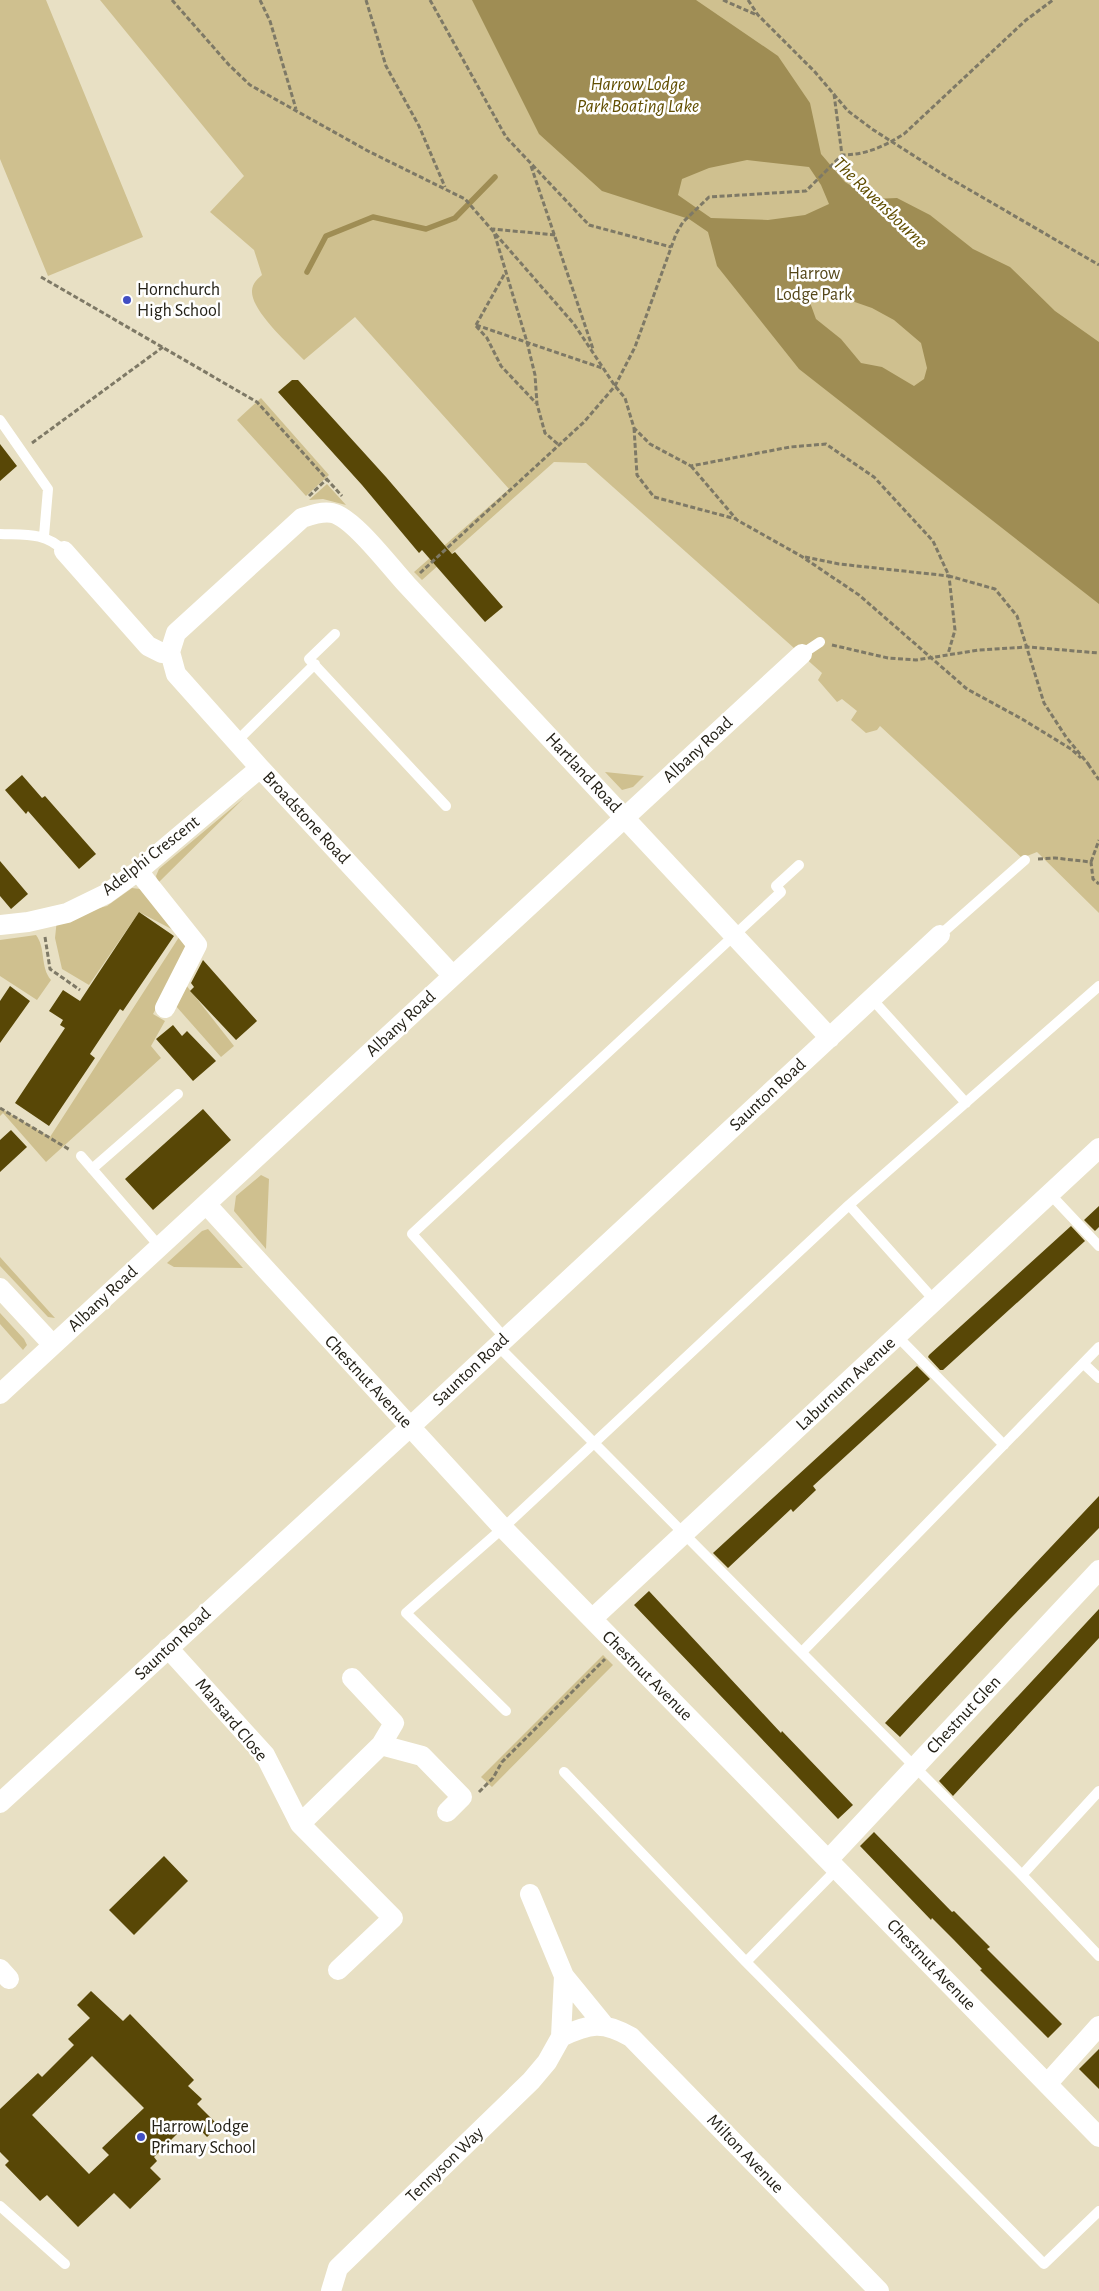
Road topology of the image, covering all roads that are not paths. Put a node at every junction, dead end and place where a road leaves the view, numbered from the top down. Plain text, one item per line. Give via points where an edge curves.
1 (0, 420) edge
2 (0, 534) edge
3 (44, 536) junction
4 (64, 551) joint
5 (335, 634) dead end
6 (820, 642) road end
7 (170, 652) junction
8 (802, 654) joint
9 (315, 664) junction
10 (236, 742) junction
11 (260, 768) junction
12 (446, 806) dead end
13 (624, 817) junction
14 (1024, 860) road end
15 (799, 865) dead end
16 (138, 871) junction
17 (0, 925) edge
18 (733, 934) junction
19 (940, 935) joint
20 (453, 976) junction
21 (1099, 986) edge
22 (872, 999) junction
23 (165, 1008) dead end
24 (830, 1038) junction
25 (178, 1094) dead end
26 (966, 1103) junction
27 (1099, 1148) edge
28 (82, 1156) road end
29 (92, 1169) junction
30 (1050, 1194) junction
31 (206, 1204) junction
32 (849, 1205) junction
33 (1099, 1246) edge
34 (160, 1247) junction
35 (0, 1288) edge
36 (935, 1301) junction
37 (898, 1336) junction
38 (501, 1342) junction
39 (53, 1345) junction
40 (1099, 1347) edge
41 (1084, 1364) junction
42 (1099, 1378) edge
43 (0, 1394) edge
44 (410, 1427) junction
45 (593, 1443) junction
46 (1004, 1445) junction
47 (503, 1528) junction
48 (684, 1535) junction
49 (1099, 1570) edge
50 (592, 1619) junction
51 (168, 1648) junction
52 (802, 1652) junction
53 (352, 1678) dead end
54 (506, 1711) dead end
55 (381, 1745) junction
56 (915, 1766) junction
57 (564, 1772) dead end
58 (1099, 1790) edge
59 (0, 1802) edge
60 (447, 1812) dead end
61 (300, 1824) junction
62 (832, 1864) junction
63 (1022, 1875) junction
64 (530, 1894) dead end
65 (1099, 1956) edge
66 (746, 1962) junction
67 (338, 1970) dead end
68 (564, 1976) junction
69 (604, 2025) junction
70 (1099, 2026) edge
71 (561, 2037) junction
72 (1047, 2084) junction
73 (1099, 2137) edge
74 (0, 2206) edge
75 (1099, 2211) edge
76 (65, 2264) dead end
77 (331, 2291) edge
78 (879, 2291) edge

1 - 3 lane via 48,489
2 - 3 lane
3 - 4 lane
4 - 7 street via 148,646 162,653
5 - 9 lane via 309,659
6 - 8 lane
7 - 10 street, Broadstone Road via 176,674
7 - 13 street, Hartland Road via 176,633 302,518 338,505 407,585
8 - 13 street, Albany Road
9 - 10 lane
9 - 12 lane
10 - 11 street, Broadstone Road
11 - 16 street, Adelphi Crescent
11 - 20 street, Broadstone Road
13 - 18 street, Hartland Road
13 - 20 street, Albany Road
14 - 19 lane
15 - 18 lane via 776,886 781,892
16 - 17 street, Adelphi Crescent via 106,894 67,912
16 - 23 street via 197,945
18 - 24 street, Hartland Road
18 - 38 lane via 412,1234
19 - 22 street, Saunton Road
20 - 31 street, Albany Road
21 - 26 lane
22 - 24 street, Saunton Road
22 - 26 lane
24 - 38 street, Saunton Road
25 - 29 lane
26 - 32 lane
27 - 30 street, Laburnum Avenue
28 - 29 lane
29 - 34 lane
30 - 33 lane
30 - 36 street, Laburnum Avenue
31 - 34 street, Albany Road
31 - 44 street, Chestnut Avenue
32 - 36 lane
32 - 45 lane
34 - 39 street, Albany Road
35 - 39 street
36 - 37 street, Laburnum Avenue
37 - 46 lane
37 - 48 street, Laburnum Avenue
38 - 44 street, Saunton Road
38 - 45 lane
39 - 43 street, Albany Road
40 - 41 lane
41 - 42 lane
41 - 46 lane
44 - 47 street, Chestnut Avenue
44 - 51 street, Saunton Road
45 - 47 lane
45 - 48 lane
46 - 52 lane
47 - 50 street, Chestnut Avenue
47 - 54 lane via 406,1613
48 - 50 street, Laburnum Avenue
48 - 52 lane
49 - 56 street, Chestnut Glen
50 - 62 street, Chestnut Avenue
51 - 59 street, Saunton Road
51 - 61 street, Mansard Close via 265,1755
52 - 56 lane
53 - 55 street via 394,1723
55 - 60 street via 422,1756 462,1797
55 - 61 street
56 - 62 street, Chestnut Glen
56 - 63 lane
57 - 66 lane
58 - 63 lane
61 - 67 street, Mansard Close via 393,1918
62 - 66 lane
62 - 72 street, Chestnut Avenue
63 - 65 lane
64 - 68 street, Milton Avenue
66 - 75 lane via 1044,2264
68 - 69 street, Milton Avenue
68 - 71 street, Milton Avenue
69 - 71 street via 581,2027
69 - 78 street, Milton Avenue via 631,2038
70 - 72 street
71 - 77 street, Tennyson Way via 547,2062 531,2081 338,2268
72 - 73 street, Chestnut Avenue
74 - 76 lane

